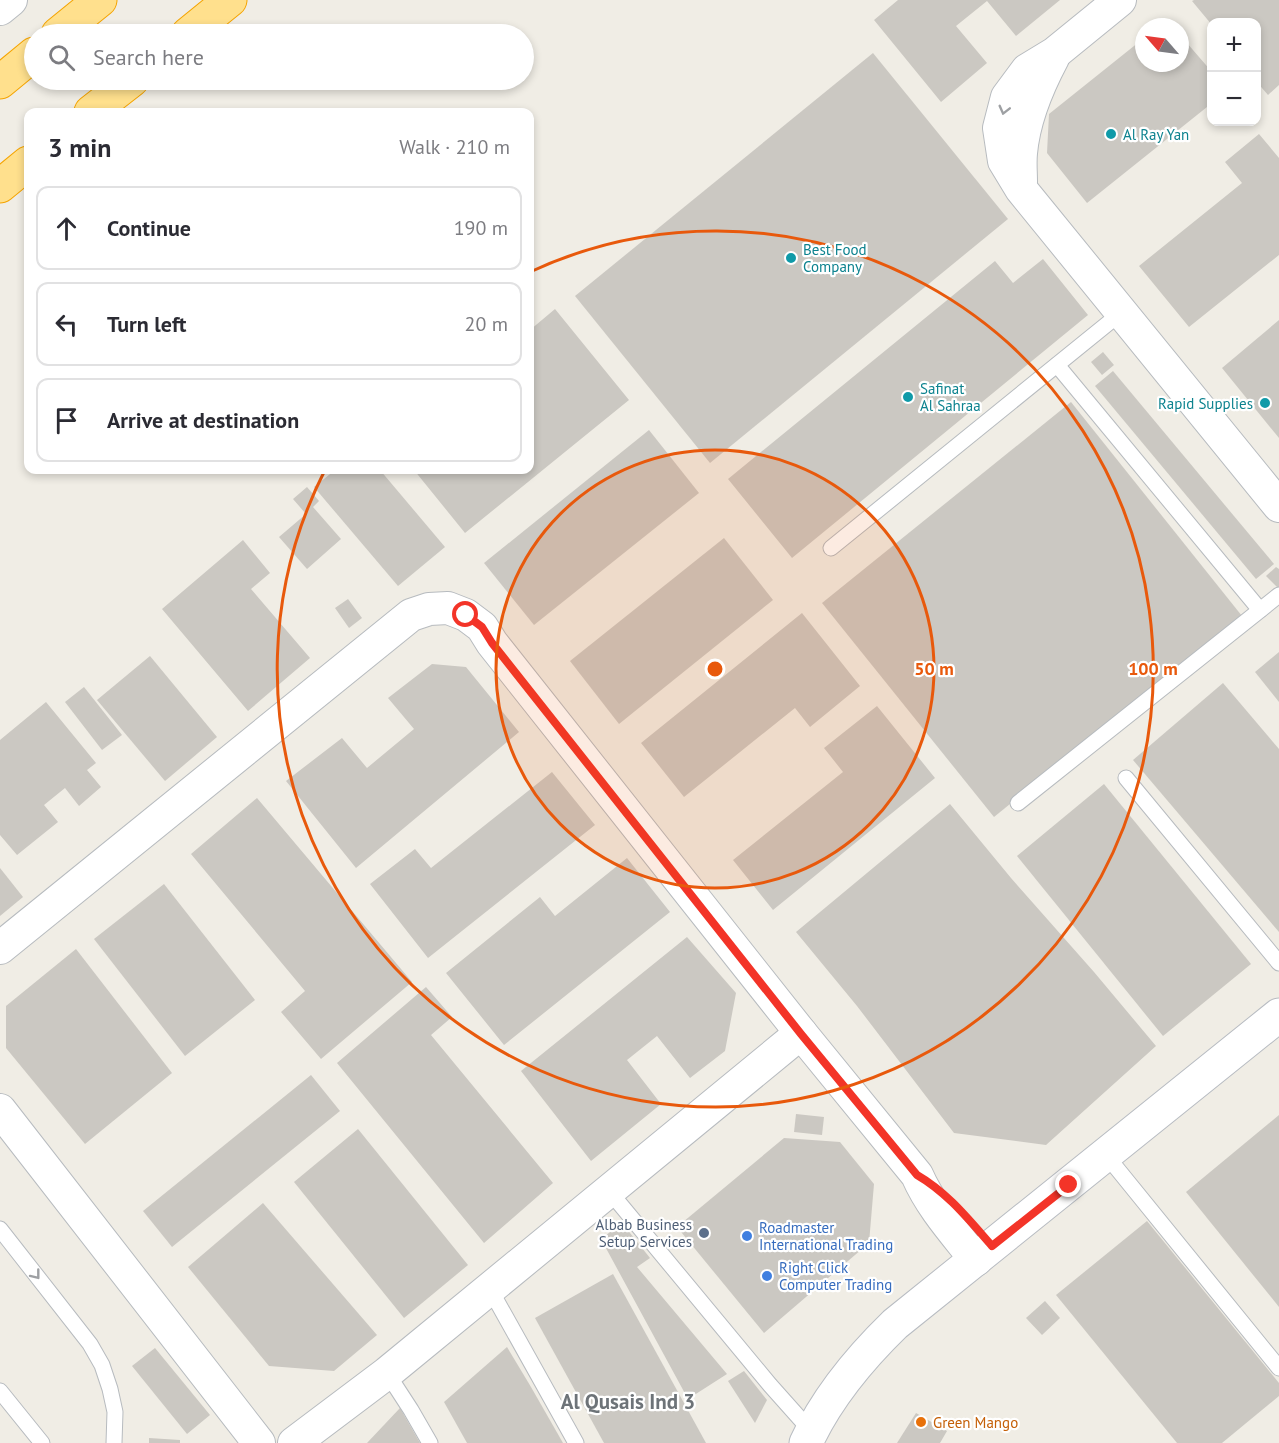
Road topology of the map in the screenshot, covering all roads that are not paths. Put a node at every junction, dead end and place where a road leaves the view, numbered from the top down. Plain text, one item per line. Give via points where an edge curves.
1 (11, 0) edge
2 (99, 0) edge
3 (230, 0) edge
4 (1120, 0) edge
5 (0, 9) edge
6 (70, 24) edge
7 (200, 24) edge
8 (24, 62) edge
9 (0, 82) edge
10 (119, 90) edge
11 (96, 108) edge
12 (24, 166) edge
13 (0, 186) edge
14 (1122, 312) junction
15 (1057, 365) junction
16 (1279, 506) edge
17 (831, 548) dead end
18 (1279, 595) edge
19 (1260, 610) junction
20 (1126, 778) dead end
21 (1018, 803) dead end
22 (0, 948) edge
23 (1279, 963) edge
24 (1279, 1015) edge
25 (801, 1034) junction
26 (0, 1110) edge
27 (1106, 1155) junction
28 (610, 1192) junction
29 (0, 1228) edge
30 (984, 1253) junction
31 (490, 1289) junction
32 (1279, 1368) edge
33 (387, 1373) junction
34 (0, 1391) edge
35 (808, 1437) edge
36 (42, 1443) edge
37 (114, 1443) edge
38 (259, 1443) edge
39 (294, 1443) edge
40 (430, 1443) edge
41 (576, 1443) edge

1 - 5 street
2 - 6 highway
3 - 7 highway
4 - 14 street via 1055,53 1038,85 1021,153 1021,189
8 - 9 highway
10 - 11 highway
12 - 13 highway
14 - 15 lane
14 - 16 street
15 - 17 lane
15 - 19 lane
18 - 19 lane
19 - 21 lane
20 - 23 lane
22 - 25 street via 395,627 446,626 492,643
24 - 27 main road
25 - 28 street
25 - 30 street via 917,1175 936,1209
26 - 38 street
27 - 30 main road
27 - 32 lane
28 - 31 street
28 - 35 lane via 770,1385
29 -> 37 lane via 102,1365 115,1412
30 - 35 main road via 871,1348 828,1402
31 - 33 street
31 - 41 lane
33 - 39 street
33 - 40 lane
34 - 36 lane

